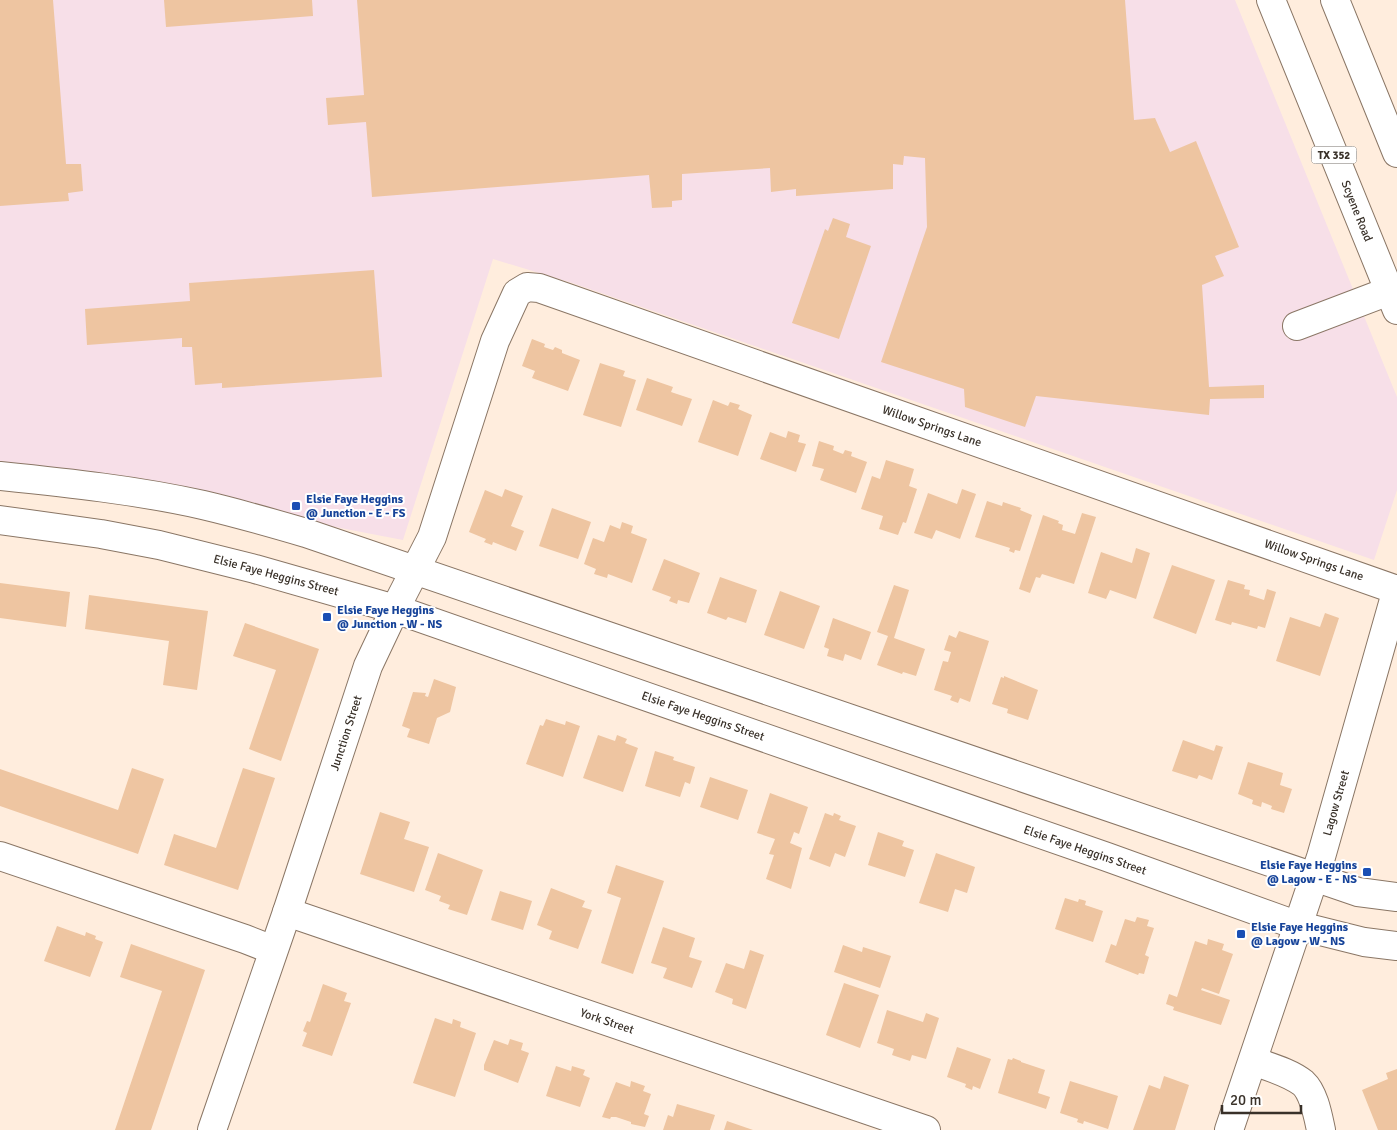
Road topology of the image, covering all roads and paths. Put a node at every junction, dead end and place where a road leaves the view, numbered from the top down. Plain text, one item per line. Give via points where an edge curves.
1 (1271, 0) edge
2 (1335, 0) edge
3 (1397, 153) edge
4 (1394, 296) edge
5 (1297, 326) dead end
6 (495, 342) joint
7 (0, 476) edge
8 (0, 520) edge
9 (415, 571) junction
10 (1397, 589) edge
11 (395, 609) junction
12 (0, 856) edge
13 (1314, 877) junction
14 (1397, 897) edge
15 (287, 912) junction
16 (1296, 925) junction
17 (1397, 946) edge
18 (272, 950) junction
19 (1253, 1061) junction
20 (212, 1130) edge
21 (926, 1130) edge
22 (1230, 1130) edge
23 (1321, 1130) edge

1 - 4 main road, Scyene Road / TX 352
2 - 3 main road
4 - 5 main road
6 - 9 main road, Junction Street via 432,537
6 - 10 main road, Willow Springs Lane via 517,293 527,287 539,288
7 - 9 main road via 204,505 306,532
8 - 11 main road, Elsie Faye Heggins Street via 159,545
9 - 11 main road, Junction Street
9 - 13 main road
10 - 13 main road, Lagow Street
11 - 15 main road, Junction Street via 368,666
11 - 16 main road, Elsie Faye Heggins Street
12 - 18 main road
13 - 14 main road via 1358,892
13 - 16 main road, Lagow Street
15 - 18 main road, Junction Street
15 - 21 main road, York Street
16 - 17 main road, Elsie Faye Heggins Street via 1364,942
16 - 19 main road, Lagow Street
18 - 20 main road, Junction Street
19 - 22 main road, Lagow Street
19 - 23 main road via 1280,1070 1304,1084 1315,1104

